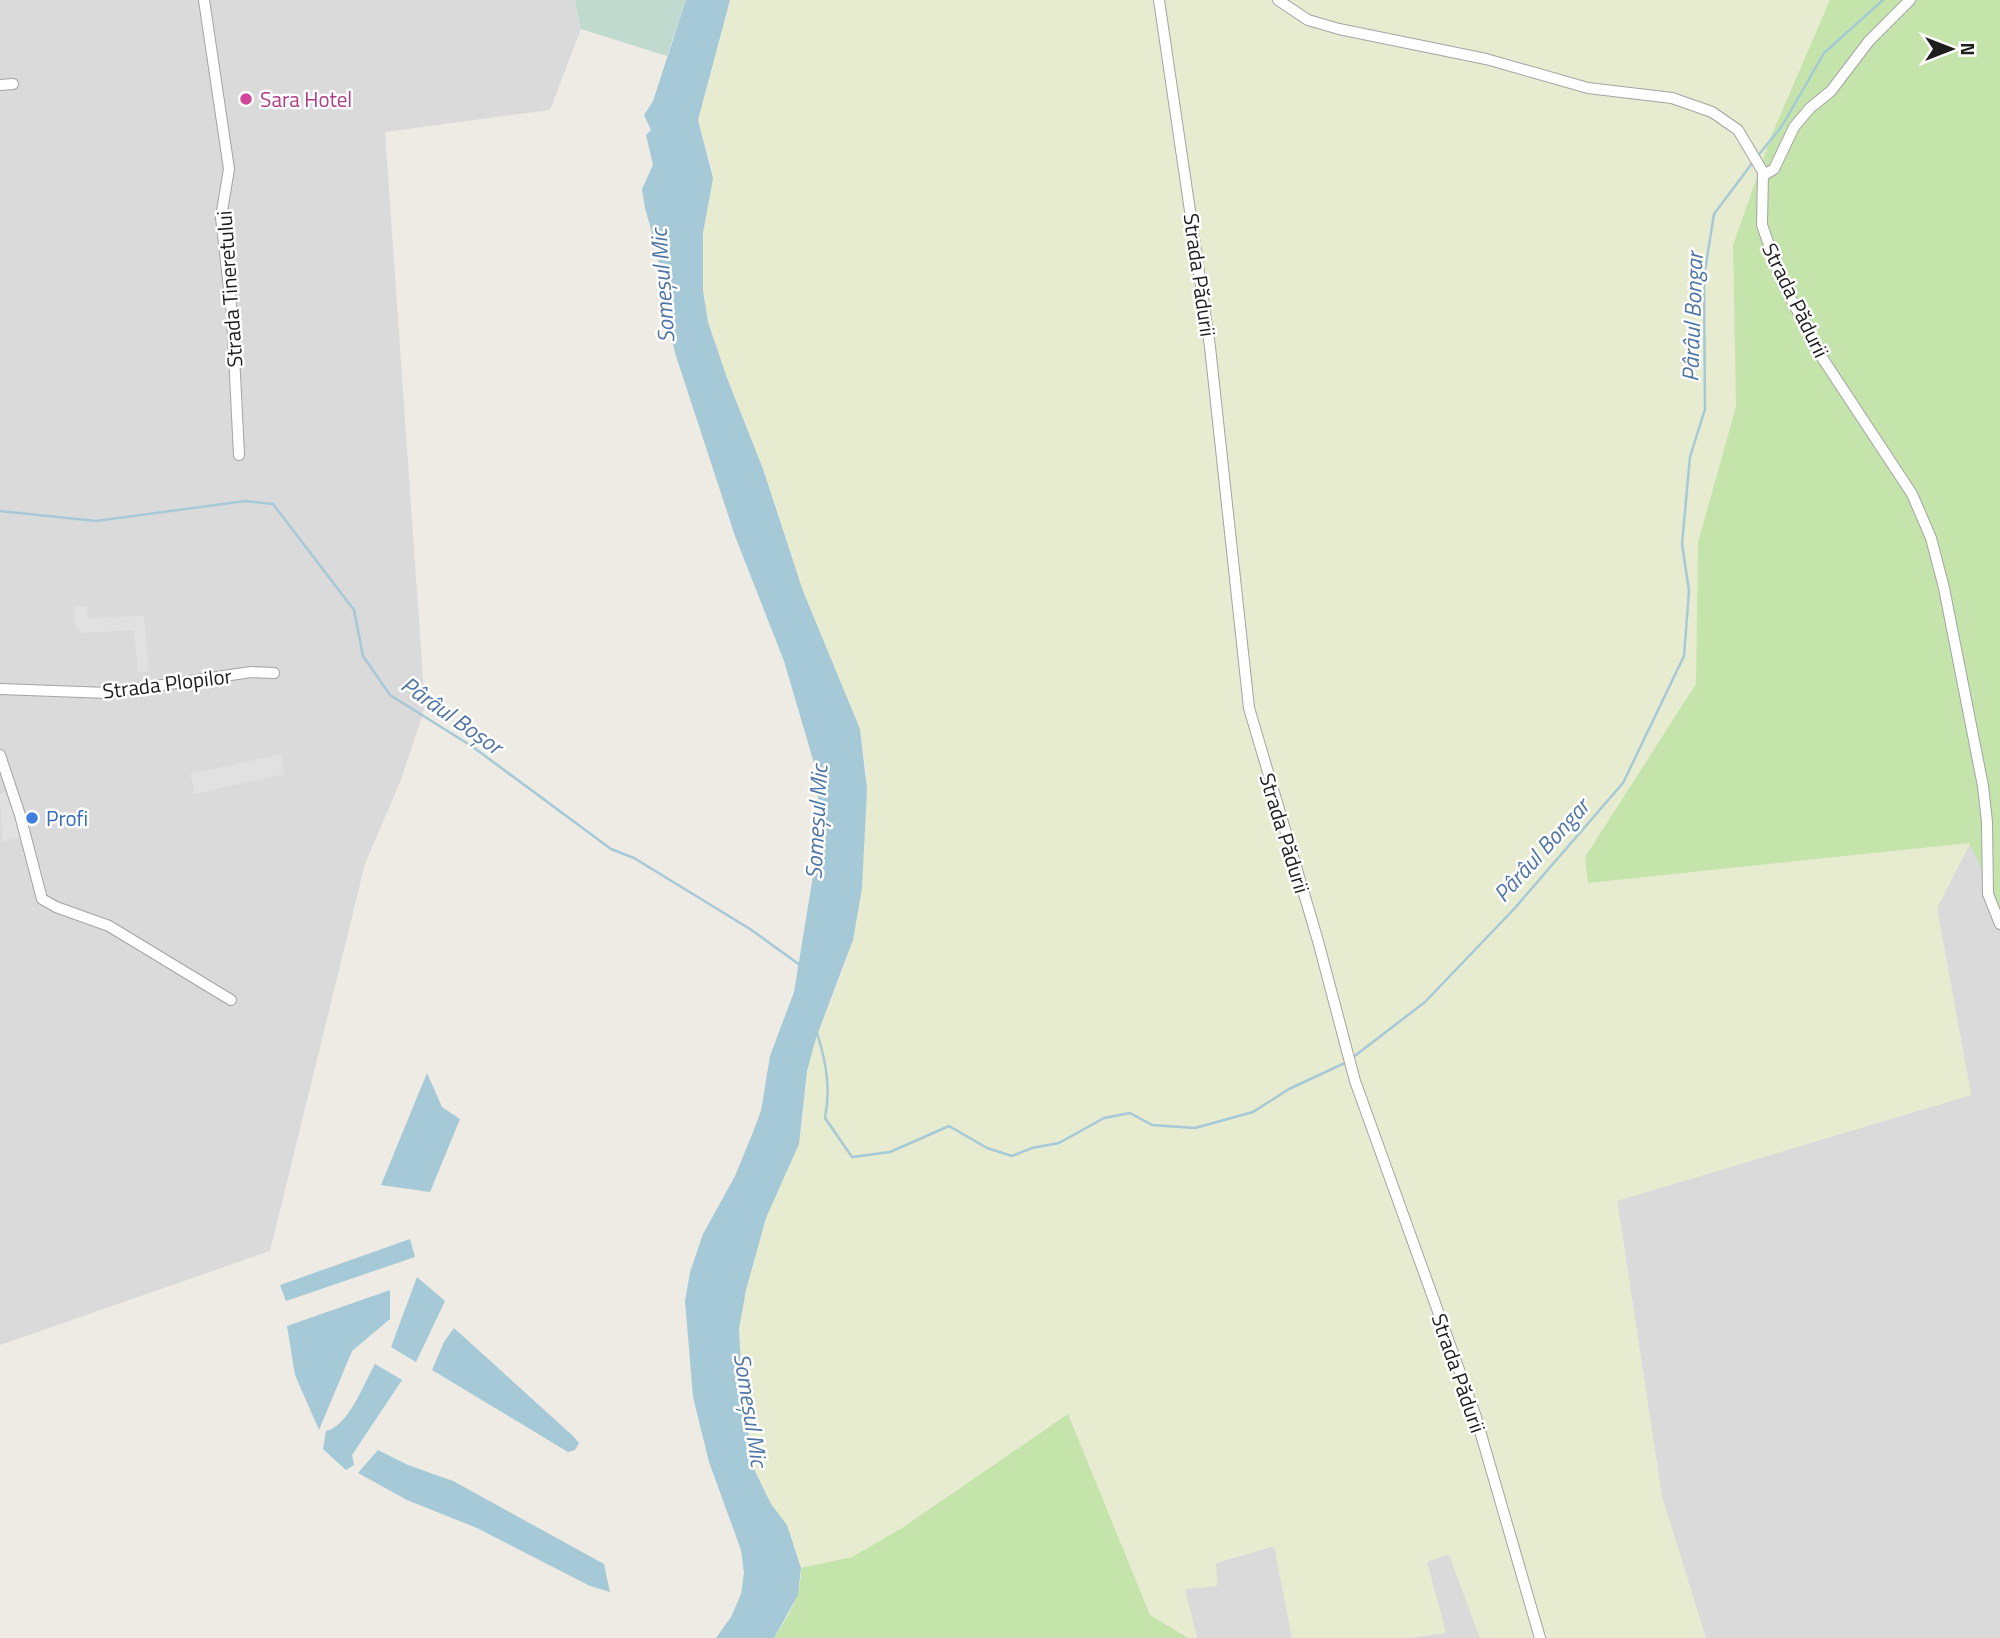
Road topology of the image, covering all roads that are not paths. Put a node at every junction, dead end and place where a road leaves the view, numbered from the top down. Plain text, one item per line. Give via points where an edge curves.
1 (204, 0) edge
2 (1158, 0) edge
3 (1278, 0) edge
4 (1910, 0) edge
5 (13, 84) dead end
6 (0, 85) edge
7 (1762, 170) junction
8 (239, 455) dead end
9 (274, 673) dead end
10 (0, 689) edge
11 (0, 755) edge
12 (2000, 924) edge
13 (231, 1000) dead end
14 (1540, 1638) edge

1 - 8 street, Strada Tineretului via 229,170 221,217
2 - 14 street, Strada Pădurii via 1210,347 1246,695 1355,1081 1476,1417
3 - 7 street via 1326,26 1478,57 1588,88 1652,94 1687,103 1730,122
4 - 7 street via 1794,127 1774,169
5 - 6 street
7 - 12 street, Strada Pădurii via 1762,225 1782,282 1823,359 1903,478 1931,538 1983,786 1988,894
9 - 10 street, Strada Plopilor via 251,672 108,693
11 - 13 street via 43,899 109,926

